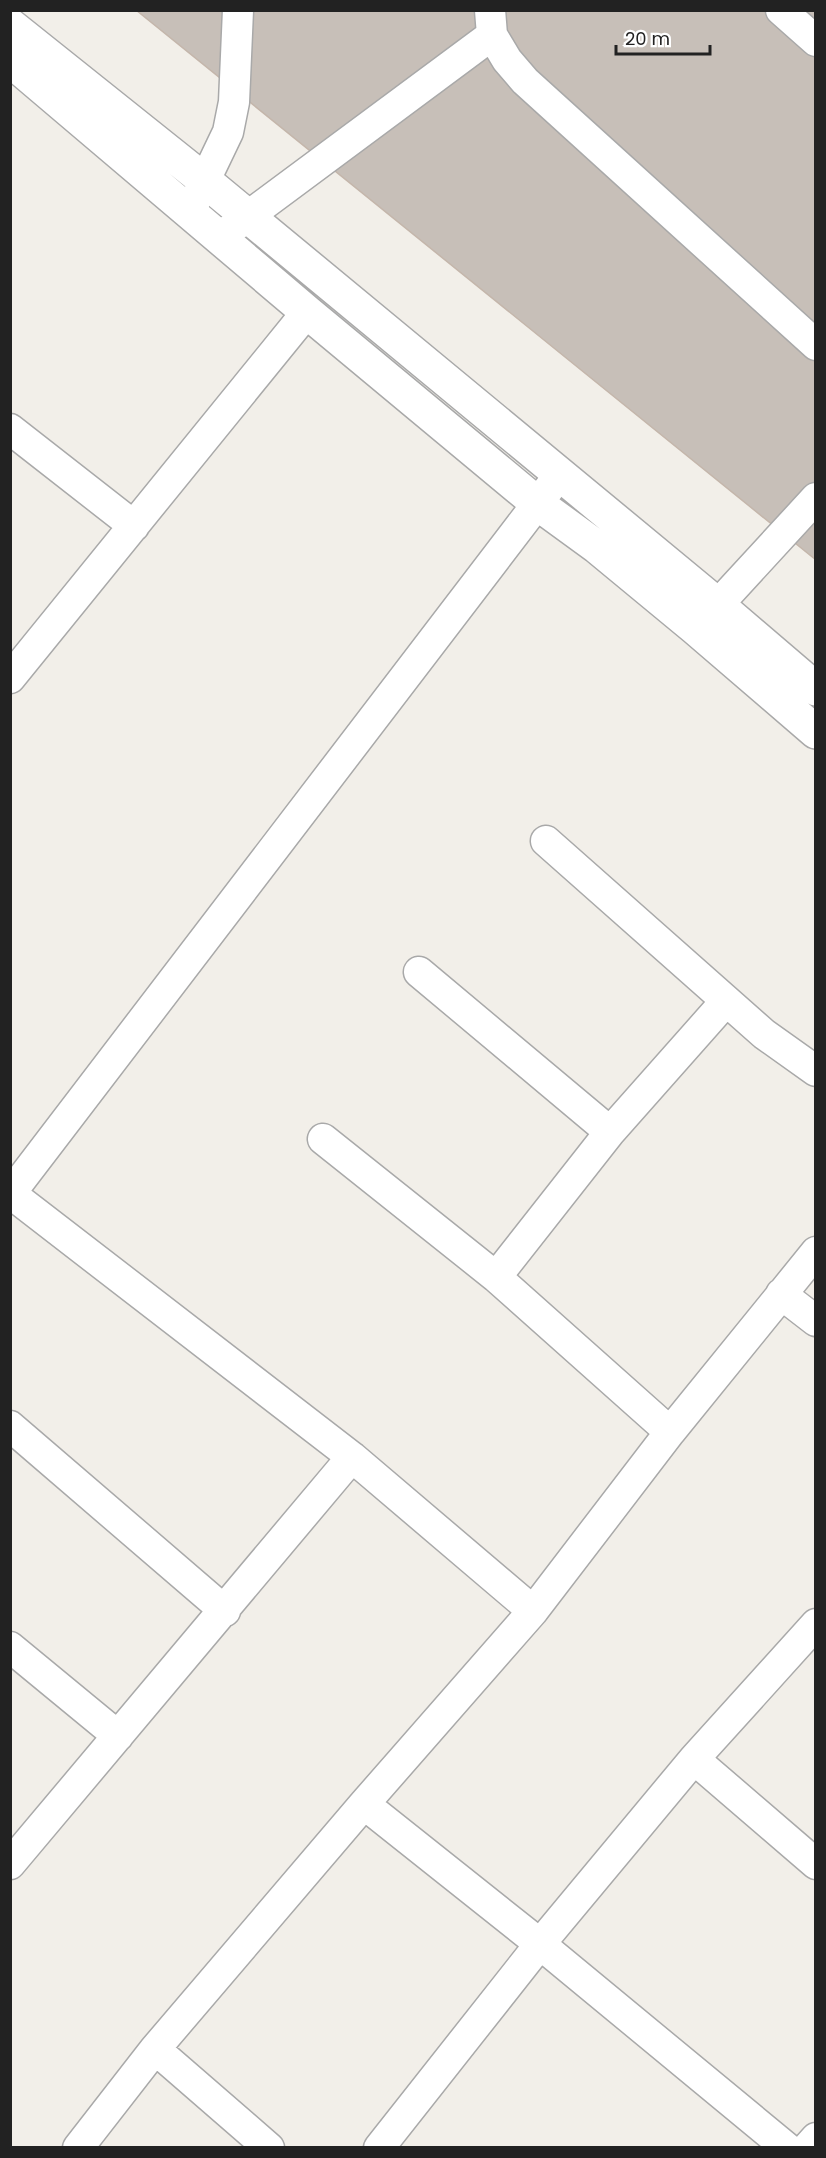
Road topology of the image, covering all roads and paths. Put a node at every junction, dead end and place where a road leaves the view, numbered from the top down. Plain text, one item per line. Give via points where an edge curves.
1 (238, 10) edge
2 (781, 10) edge
3 (491, 23) edge
4 (10, 25) edge
5 (816, 40) edge
6 (10, 60) edge
7 (204, 180) junction
8 (189, 212) junction
9 (248, 216) junction
10 (220, 237) junction
11 (307, 312) junction
12 (816, 345) edge
13 (10, 429) edge
14 (560, 474) junction
15 (816, 498) edge
16 (538, 504) junction
17 (134, 526) junction
18 (718, 605) junction
19 (695, 628) junction
20 (13, 669) edge
21 (816, 689) edge
22 (816, 732) edge
23 (546, 841) dead end
24 (419, 972) dead end
25 (726, 1001) junction
26 (816, 1071) edge
27 (610, 1132) junction
28 (323, 1139) dead end
29 (11, 1193) edge
30 (816, 1252) edge
31 (496, 1277) junction
32 (781, 1294) junction
33 (816, 1321) edge
34 (10, 1426) edge
35 (670, 1432) junction
36 (352, 1457) junction
37 (225, 1611) junction
38 (533, 1611) junction
39 (813, 1633) edge
40 (10, 1647) edge
41 (118, 1736) junction
42 (694, 1759) junction
43 (364, 1804) junction
44 (10, 1864) edge
45 (816, 1864) edge
46 (540, 1944) junction
47 (155, 2049) junction
48 (816, 2138) edge
49 (78, 2148) edge
50 (269, 2148) edge
51 (379, 2148) edge
52 (788, 2148) edge
53 (807, 2148) edge

1 - 7 street via 234,102 228,132
2 - 5 street
3 - 9 street
3 - 12 street via 507,60 525,81
4 - 7 street
6 - 8 street
7 - 8 street
7 - 9 street
8 - 10 street
9 - 10 street
9 - 14 street
10 - 11 street
11 - 16 street
11 - 17 street
13 - 17 street
14 - 16 street
14 - 18 street
15 - 18 street
16 - 19 street
16 - 29 street
17 - 20 street
18 - 19 street
18 - 21 street
19 - 22 street
23 - 25 street
24 - 27 street
25 - 26 street
25 - 27 street
27 - 31 street
28 - 31 street
29 - 36 street
30 - 32 street
31 - 35 street
32 - 33 street
32 - 35 street
34 - 37 street
35 - 38 street
36 - 37 street
36 - 38 street
37 - 41 street
38 - 43 street
39 - 42 street
40 - 41 street
41 - 44 street
42 - 45 street
42 - 46 street
43 - 46 street
43 - 47 street
46 - 51 street
46 - 52 street
47 - 49 street
47 - 50 street
48 - 53 street

